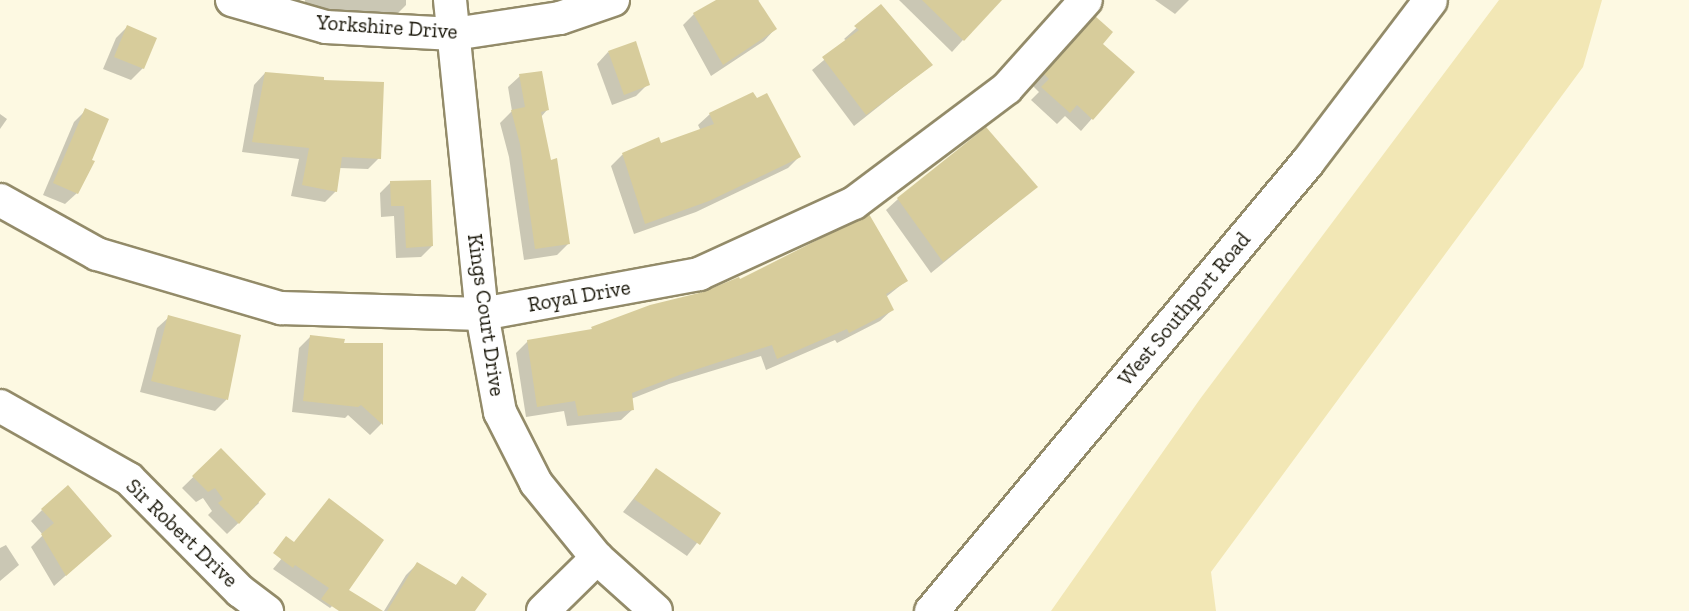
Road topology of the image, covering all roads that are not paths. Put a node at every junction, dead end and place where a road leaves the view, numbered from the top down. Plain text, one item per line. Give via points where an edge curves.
1 (232, 0) edge
2 (450, 0) edge
3 (613, 0) edge
4 (1086, 0) edge
5 (1430, 0) edge
6 (454, 34) junction
7 (0, 200) edge
8 (482, 314) junction
9 (0, 406) edge
10 (597, 558) junction
11 (267, 611) edge
12 (543, 611) edge
13 (656, 611) edge
14 (931, 611) edge

1 - 6 street, Yorkshire Drive via 326,27
2 - 6 street, Kings Court Drive
3 - 6 street, Yorkshire Drive via 560,18
4 - 8 street, Royal Drive via 1007,88 854,203 699,274
5 - 14 main road, West Southport Road via 1307,162
6 - 8 street, Kings Court Drive
7 - 8 street, Royal Drive via 97,254 281,308
8 - 10 street, Kings Court Drive via 500,412 536,483
9 - 11 street, Sir Robert Drive via 129,479 240,591
10 - 12 street
10 - 13 street, Kings Court Drive

